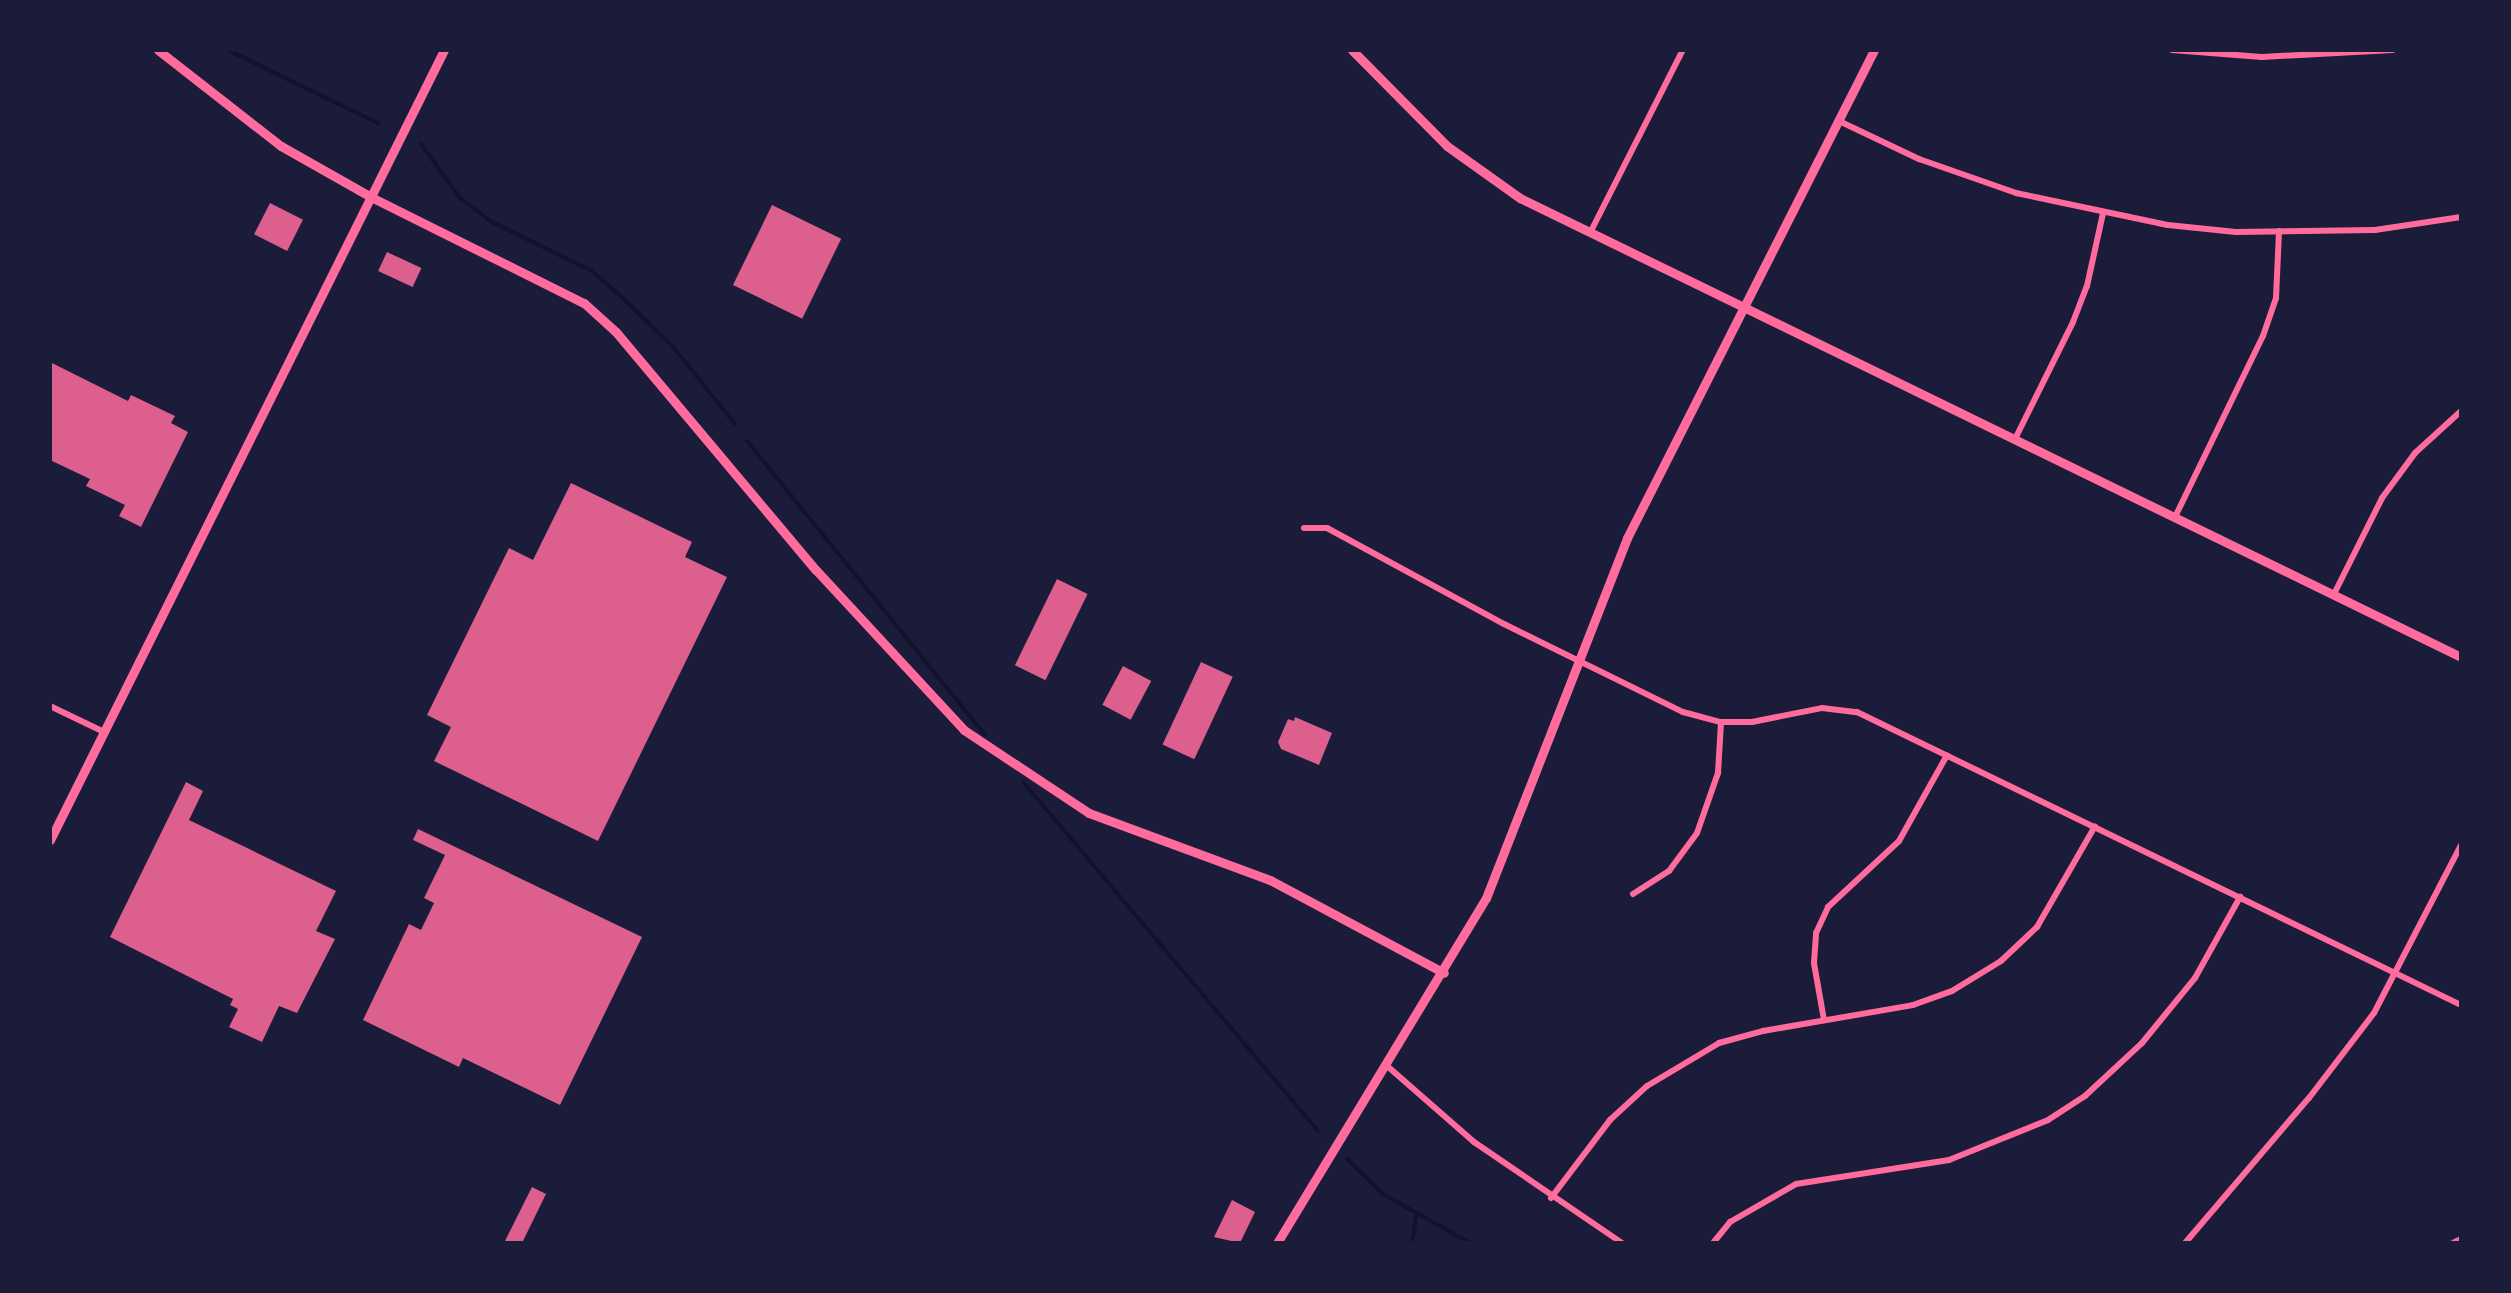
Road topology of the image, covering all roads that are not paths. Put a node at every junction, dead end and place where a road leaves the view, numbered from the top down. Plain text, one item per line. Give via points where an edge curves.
1 (158, 50) edge
2 (444, 50) edge
3 (1352, 50) edge
4 (1683, 50) edge
5 (1874, 50) edge
6 (2172, 50) edge
7 (2393, 50) edge
8 (1839, 121) junction
9 (371, 196) junction
10 (2103, 213) junction
11 (2461, 218) edge
12 (2280, 232) junction
13 (1590, 234) junction
14 (1746, 309) junction
15 (2461, 411) edge
16 (2016, 438) junction
17 (2176, 516) junction
18 (1304, 528) dead end
19 (2335, 592) junction
20 (2461, 657) edge
21 (1578, 660) junction
22 (50, 706) edge
23 (1721, 722) junction
24 (104, 732) junction
25 (1947, 755) junction
26 (2095, 826) junction
27 (50, 840) edge
28 (2461, 844) edge
29 (1633, 894) dead end
30 (2240, 897) junction
31 (2396, 972) junction
32 (1444, 974) junction
33 (2461, 1005) edge
34 (1824, 1020) junction
35 (1386, 1066) junction
36 (1551, 1198) junction
37 (2461, 1239) edge
38 (1277, 1243) edge
39 (1622, 1243) edge
40 (1714, 1243) edge
41 (2184, 1243) edge
42 (2453, 1243) edge

1 - 9 street via 281,146
2 - 9 street
3 - 13 street via 1478,171
4 - 13 street
5 - 8 street
6 - 7 street via 2262,57
8 - 10 street via 2000,188
8 - 14 street
9 - 24 street
9 - 32 street via 584,303 964,730 1089,813 1270,880
10 - 12 street
10 - 16 street via 2088,286
11 - 12 street via 2375,230
12 - 17 street via 2276,298 2263,336
13 - 14 street
14 - 16 street
14 - 21 street via 1628,538
15 - 19 street via 2415,453 2382,498
16 - 17 street
17 - 19 street
18 - 21 street via 1327,528
19 - 20 street
21 - 23 street via 1683,712
21 - 32 street via 1499,871
22 - 24 street
23 - 25 street via 1845,709
23 - 29 street via 1718,773 1697,833 1669,871
24 - 27 street
25 - 26 street
25 - 34 street via 1898,841 1828,906 1816,933 1814,962
26 - 30 street
26 - 34 street via 2037,928 2002,961 1913,1006
28 - 31 street
30 - 31 street
30 - 40 street via 2196,978 2142,1043 2085,1096 2048,1120 1949,1160 1796,1184 1730,1222
31 - 33 street
31 - 41 street via 2374,1014 2309,1098
32 - 35 street
34 - 36 street via 1719,1044 1647,1086 1610,1120
35 - 36 street
35 - 38 street
36 - 39 street
37 - 42 street

